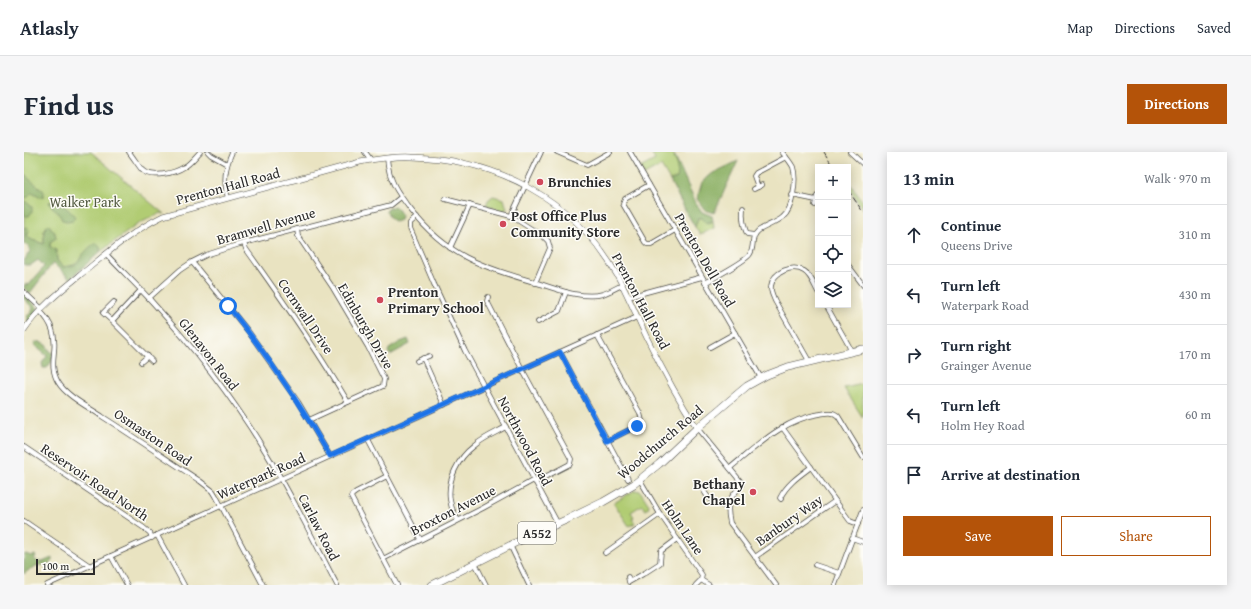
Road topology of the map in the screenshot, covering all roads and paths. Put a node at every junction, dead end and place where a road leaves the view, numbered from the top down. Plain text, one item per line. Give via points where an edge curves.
1 (129, 152) edge
2 (200, 152) edge
3 (208, 152) edge
4 (232, 152) edge
5 (365, 152) edge
6 (541, 152) edge
7 (557, 152) edge
8 (610, 152) edge
9 (630, 152) edge
10 (782, 152) edge
11 (850, 152) edge
12 (786, 157) junction
13 (387, 158) junction
14 (371, 160) junction
15 (227, 164) junction
16 (863, 164) edge
17 (649, 185) junction
18 (526, 186) junction
19 (758, 187) dead end
20 (792, 195) junction
21 (228, 198) junction
22 (401, 198) junction
23 (445, 199) dead end
24 (815, 200) edge
25 (470, 205) junction
26 (743, 208) dead end
27 (511, 216) junction
28 (417, 217) junction
29 (297, 229) junction
30 (675, 230) junction
31 (754, 235) junction
32 (244, 243) junction
33 (450, 248) junction
34 (106, 254) junction
35 (192, 262) junction
36 (851, 269) edge
37 (702, 278) junction
38 (535, 283) junction
39 (705, 283) junction
40 (622, 285) junction
41 (863, 285) edge
42 (815, 287) edge
43 (141, 290) junction
44 (24, 292) edge
45 (566, 292) junction
46 (488, 297) dead end
47 (628, 297) junction
48 (149, 298) junction
49 (114, 302) dead end
50 (828, 308) edge
51 (41, 310) junction
52 (637, 317) junction
53 (539, 319) dead end
54 (112, 321) junction
55 (24, 330) edge
56 (735, 333) junction
57 (597, 335) junction
58 (710, 346) dead end
59 (863, 349) edge
60 (560, 352) junction
61 (851, 352) junction
62 (148, 356) junction
63 (428, 356) dead end
64 (423, 358) junction
65 (152, 361) dead end
66 (417, 361) dead end
67 (809, 361) junction
68 (140, 362) dead end
69 (522, 369) junction
70 (761, 378) junction
71 (484, 386) junction
72 (348, 402) junction
73 (444, 404) junction
74 (309, 420) junction
75 (506, 427) junction
76 (782, 427) junction
77 (697, 428) junction
78 (368, 440) junction
79 (607, 441) junction
80 (24, 447) edge
81 (330, 456) junction
82 (863, 457) edge
83 (811, 467) junction
84 (730, 468) junction
85 (387, 476) junction
86 (282, 479) junction
87 (628, 479) dead end
88 (640, 480) junction
89 (534, 481) junction
90 (702, 488) dead end
91 (780, 498) dead end
92 (835, 501) junction
93 (222, 506) junction
94 (727, 507) junction
95 (863, 510) edge
96 (660, 514) junction
97 (458, 520) junction
98 (24, 521) edge
99 (558, 524) junction
100 (858, 524) junction
101 (157, 535) junction
102 (152, 538) junction
103 (852, 538) junction
104 (420, 539) junction
105 (677, 539) junction
106 (863, 542) edge
107 (510, 545) junction
108 (605, 553) dead end
109 (111, 556) junction
110 (755, 557) junction
111 (383, 559) junction
112 (475, 563) junction
113 (815, 565) dead end
114 (90, 566) junction
115 (839, 574) junction
116 (628, 577) dead end
117 (60, 579) junction
118 (701, 580) junction
119 (47, 585) edge
120 (63, 585) edge
121 (127, 585) edge
122 (184, 585) edge
123 (263, 585) edge
124 (337, 585) edge
125 (397, 585) edge
126 (432, 585) edge
127 (486, 585) edge
128 (529, 585) edge
129 (696, 585) edge
130 (709, 585) edge
131 (776, 585) edge
132 (835, 585) edge

1 - 2 street via 142,170 158,175 181,169
3 - 15 street
4 - 15 street
5 - 14 street
6 - 18 street
7 - 8 street via 587,165
9 - 17 street, Prenton Dell Road
10 - 12 street
11 - 16 street
12 - 19 street via 756,173 754,178
12 - 20 street via 794,172
13 - 14 street, Prenton Hall Road
13 - 18 street, Prenton Hall Road via 410,156 453,160 488,169
13 - 22 street via 391,181
14 - 21 street, Prenton Hall Road
15 - 21 street via 224,182
17 - 30 street, Prenton Dell Road
17 - 30 street via 625,199 624,204 645,242 651,244
18 - 27 street
18 - 40 street, Prenton Hall Road via 546,198 578,224 617,274
20 - 24 street
20 - 31 street via 786,214
21 - 34 street, Prenton Hall Road via 163,216 147,224
22 - 28 street
22 - 29 street, Bramwell Avenue via 391,205
23 - 25 street
25 - 27 street
25 - 33 street
26 - 31 street via 740,215 744,228 747,234
27 - 38 street via 544,237 549,244 549,252
28 - 33 street via 440,242
28 - 71 street, Northwood Road via 410,222 410,228 465,351
29 - 32 street, Bramwell Avenue
29 - 72 street, Edinburgh Drive via 298,236 368,347 384,379 383,386
30 - 37 street, Prenton Dell Road
31 - 39 street via 749,256
32 - 35 street, Bramwell Avenue
32 - 72 street, Cornwall Drive via 328,367
33 - 38 street via 482,266
34 - 43 street, Glenavon Road
34 - 51 street, Prenton Hall Road
35 - 48 street, Bramwell Avenue
35 - 74 street via 248,330
36 - 41 street
37 - 39 street, Prenton Dell Road
37 - 47 street
38 - 45 street
39 - 56 street, Prenton Dell Road
40 - 45 street via 601,294 585,296
40 - 47 street, Prenton Hall Road
42 - 67 street via 803,270 792,268 779,273 774,278 771,288
43 - 48 street, Glenavon Road
43 - 54 street
44 - 51 street, Osmaston Road
45 - 53 street via 559,311
46 - 69 street via 487,301
47 - 52 street, Prenton Hall Road
48 - 86 street, Glenavon Road via 233,402
49 - 54 street via 103,312
50 - 61 street
51 - 55 street, Prenton Hall Road
51 - 93 street, Osmaston Road via 50,321 54,333 53,368 61,387 200,481 213,491
52 - 57 street, Waterpark Road
52 - 77 street, Prenton Hall Road via 679,399
54 - 62 street
56 - 58 street
56 - 70 street, Prenton Dell Road
57 - 60 street, Waterpark Road
57 - 79 street via 642,421
59 - 61 highway, Woodchurch Road / A552
60 - 69 street, Waterpark Road
60 - 79 street
61 - 67 highway, Woodchurch Road / A552
62 - 65 street
62 - 68 street
63 - 64 street
64 - 66 street
64 - 73 street
67 - 70 highway, Woodchurch Road / A552
69 - 71 street, Waterpark Road
69 - 89 street, Broxton Avenue via 571,460 565,467
70 - 77 highway, Woodchurch Road / A552 via 747,386
71 - 73 street, Waterpark Road
71 - 75 street, Northwood Road
72 - 74 street, Edinburgh Drive
73 - 78 street, Waterpark Road
74 - 81 street
75 - 89 street, Northwood Road
75 - 97 street via 473,446 453,474 450,500
76 - 82 street via 804,417 835,413
76 - 83 street
76 - 84 street
77 - 84 street
77 - 88 highway, Woodchurch Road / A552
78 - 81 street, Waterpark Road
78 - 85 street
79 - 87 street
80 - 102 street, Reservoir Road North via 144,528
81 - 86 street, Waterpark Road
83 - 91 street via 791,482
83 - 92 street
84 - 94 street via 741,482 741,486
85 - 104 street
85 - 111 street via 351,497
86 - 93 street, Waterpark Road
86 - 124 street, Carlaw Road
88 - 96 street, Holm Lane
88 - 99 highway, Woodchurch Road / A552
89 - 97 street, Broxton Avenue
89 - 99 street, Northwood Road
90 - 94 street via 714,503
92 - 100 street via 850,521
92 - 110 street, Banbury Way
93 - 101 street, Waterpark Road
93 - 123 street, Osmaston Road
94 - 110 street via 730,523
95 - 100 street
96 - 105 street, Holm Lane
96 - 108 street
97 - 104 street, Broxton Avenue
98 - 114 street
99 - 107 highway, Woodchurch Road / A552
100 - 103 street
101 - 102 street, Waterpark Road
101 - 122 street
102 - 109 street, Waterpark Road
103 - 106 street
103 - 115 street
104 - 111 street, Broxton Avenue
105 - 116 street via 661,551 660,563 629,582
105 - 118 street, Holm Lane via 702,575
107 - 112 highway, Woodchurch Road / A552
107 - 128 street
109 - 114 street, Waterpark Road
109 - 121 street
110 - 131 street
111 - 125 street
112 - 126 highway, Woodchurch Road / A552
112 - 127 street
113 - 115 street
114 - 117 street, Waterpark Road
115 - 132 street
117 - 119 street, Waterpark Road
117 - 120 street
118 - 129 street
118 - 130 street

